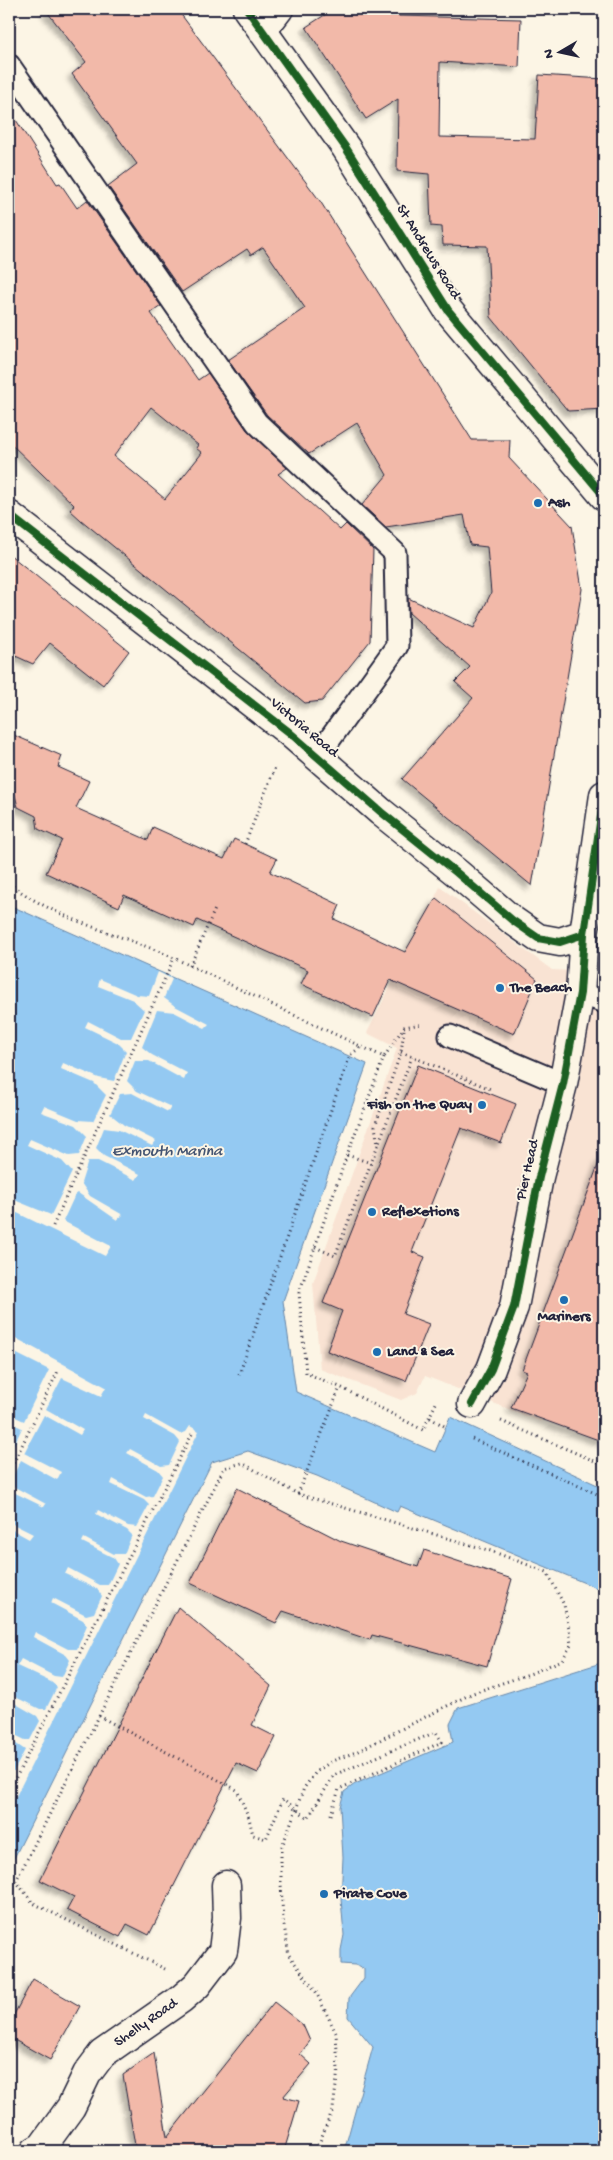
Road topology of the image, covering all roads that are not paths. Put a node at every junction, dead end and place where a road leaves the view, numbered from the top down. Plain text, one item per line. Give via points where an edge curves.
1 (247, 9) edge
2 (279, 9) edge
3 (262, 30) junction
4 (9, 65) edge
5 (604, 496) edge
6 (9, 515) edge
7 (317, 757) junction
8 (604, 795) edge
9 (584, 934) junction
10 (592, 998) edge
11 (450, 1036) road end
12 (563, 1084) junction
13 (472, 1404) dead end
14 (226, 1885) dead end
15 (35, 2151) edge

1 - 3 street, St Andrews Road
2 - 3 street
3 - 5 street, St Andrews Road via 346,148 448,310
4 - 7 lane via 257,423 395,552 397,646
6 - 7 street, Victoria Road via 290,732
7 - 9 street, Victoria Road via 512,920 538,938 560,942
8 - 9 street, Pier Head
9 - 10 street, Pier Head
10 - 12 street, Pier Head
11 - 12 lane
12 - 13 street, Pier Head via 539,1177 514,1307 491,1369
14 - 15 street, Shelly Road via 224,1951 181,2000 102,2054 42,2147

